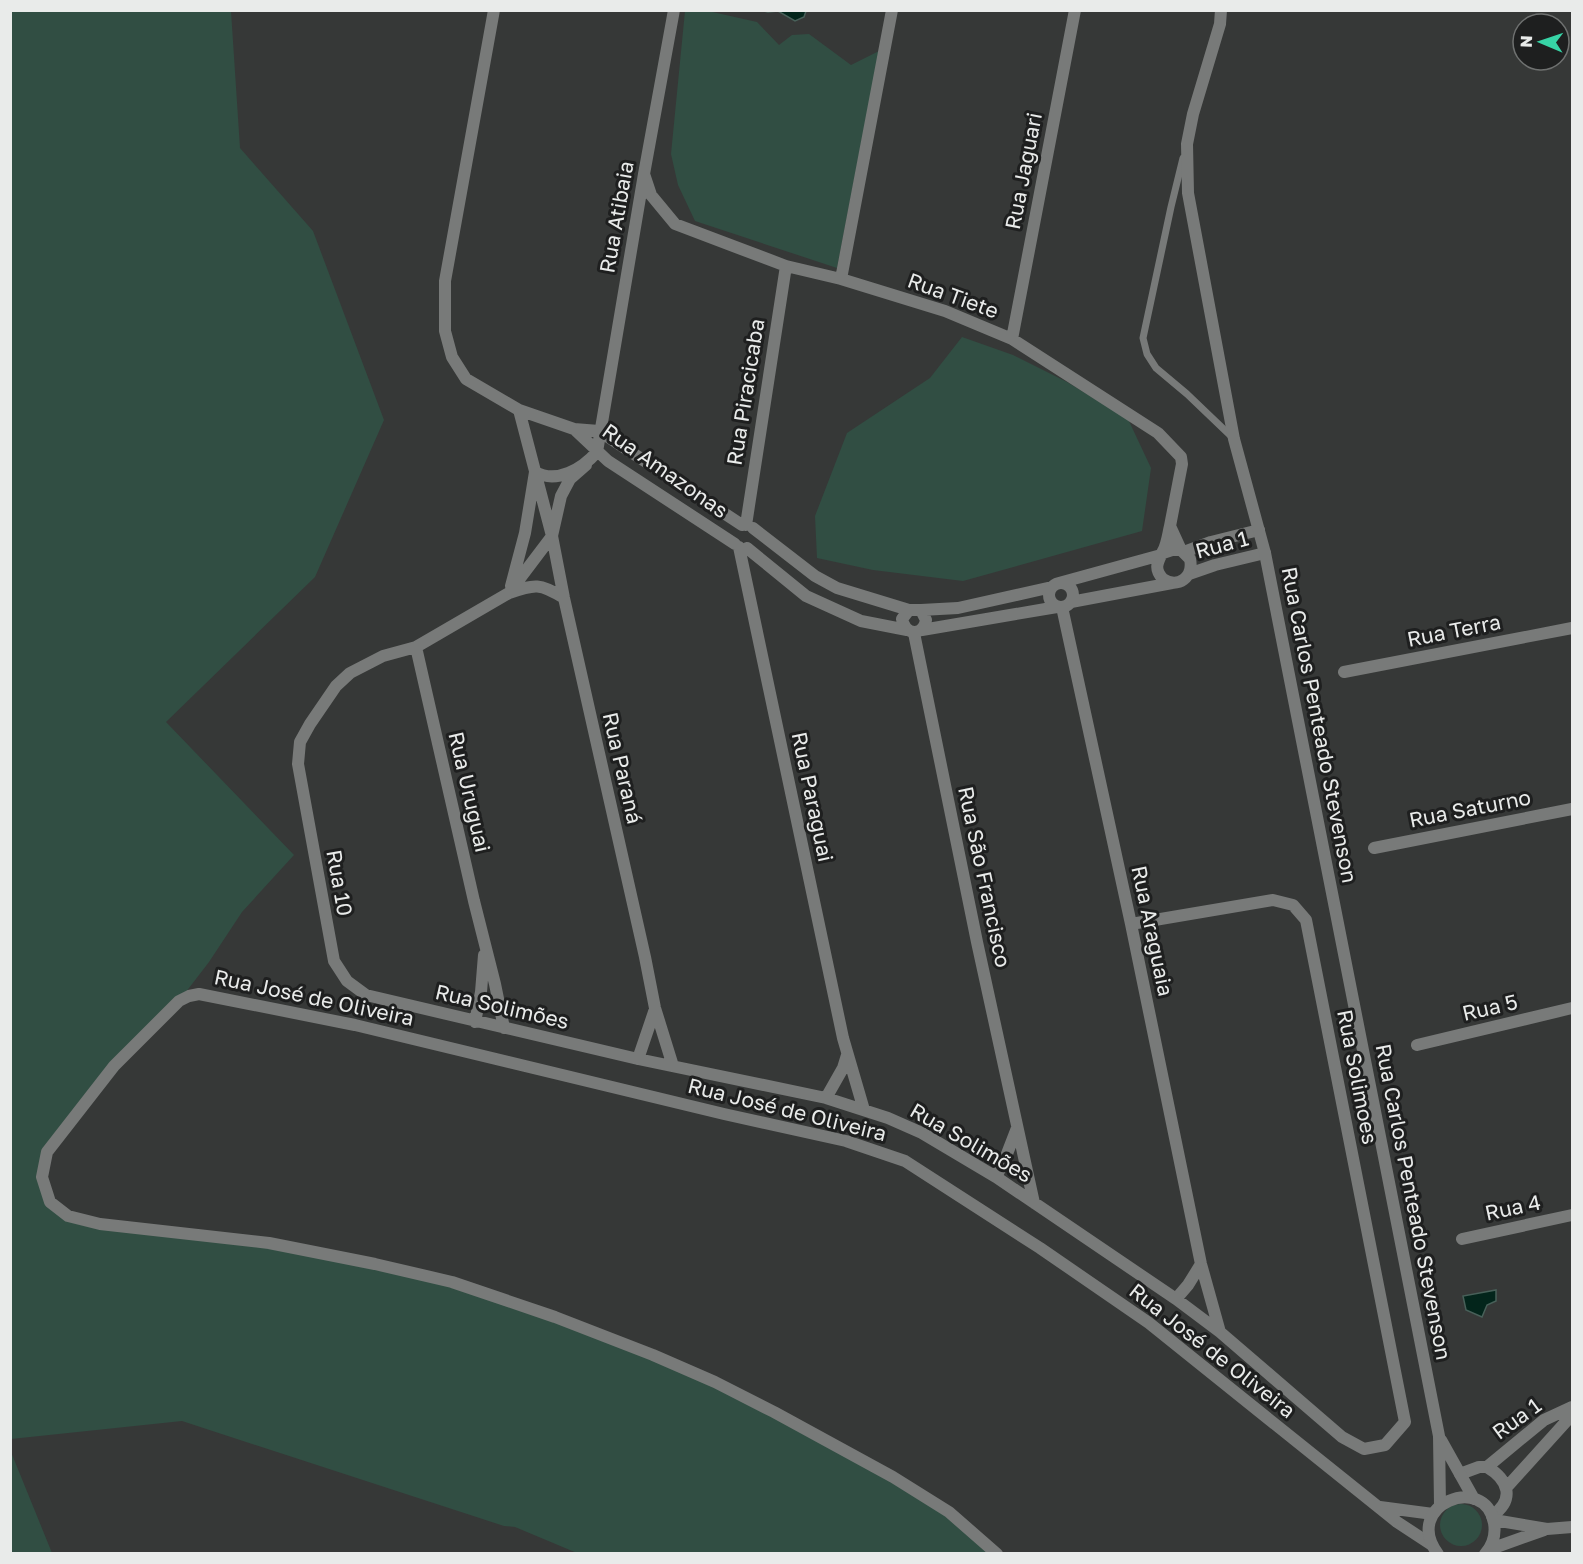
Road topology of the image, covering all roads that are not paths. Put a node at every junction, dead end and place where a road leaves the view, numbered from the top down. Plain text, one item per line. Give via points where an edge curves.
1 (494, 10) edge
2 (674, 10) edge
3 (892, 10) edge
4 (1075, 10) edge
5 (1221, 10) edge
6 (1231, 10) edge
7 (1220, 24) junction
8 (1187, 144) junction
9 (644, 174) junction
10 (786, 266) junction
11 (841, 279) junction
12 (1012, 339) junction
13 (519, 410) junction
14 (574, 429) junction
15 (599, 431) junction
16 (1234, 439) junction
17 (597, 452) junction
18 (585, 465) junction
19 (535, 472) junction
20 (747, 526) junction
21 (1170, 526) junction
22 (1259, 530) junction
23 (552, 536) junction
24 (740, 547) junction
25 (1182, 551) junction
26 (1265, 553) junction
27 (1162, 554) junction
28 (1189, 574) junction
29 (1172, 584) junction
30 (1055, 585) junction
31 (509, 592) junction
32 (564, 598) junction
33 (1063, 606) junction
34 (915, 610) junction
35 (1572, 628) edge
36 (914, 631) junction
37 (416, 647) junction
38 (1344, 672) dead end
39 (1572, 809) edge
40 (1374, 848) dead end
41 (1131, 924) junction
42 (484, 945) junction
43 (366, 995) joint
44 (655, 1008) junction
45 (1572, 1008) edge
46 (475, 1022) junction
47 (504, 1028) junction
48 (1418, 1045) dead end
49 (847, 1055) junction
50 (638, 1059) junction
51 (674, 1066) junction
52 (826, 1098) junction
53 (864, 1110) junction
54 (1017, 1128) junction
55 (996, 1177) junction
56 (1034, 1203) junction
57 (1572, 1215) edge
58 (1462, 1239) dead end
59 (1201, 1263) junction
60 (1176, 1299) junction
61 (1220, 1332) junction
62 (1572, 1407) edge
63 (1572, 1415) edge
64 (1405, 1422) joint
65 (1439, 1436) junction
66 (1487, 1467) junction
67 (1460, 1474) junction
68 (1506, 1488) junction
69 (1473, 1499) junction
70 (1378, 1507) junction
71 (1437, 1509) junction
72 (1493, 1518) junction
73 (1572, 1527) edge
74 (1547, 1529) junction
75 (1435, 1549) edge
76 (1487, 1552) edge
77 (997, 1554) edge

1 - 13 street, Rua Amazonas via 445,281 445,331 452,357 466,379
2 - 9 street, Rua Atibaia
3 - 11 street
4 - 12 street, Rua Jaguari
5 - 7 street, Rua Carlos Penteado Stevenson
6 - 7 street, Rua Carlos Penteado Stevenson
7 - 8 street, Rua Carlos Penteado Stevenson via 1192,114
8 - 16 street, Rua Carlos Penteado Stevenson via 1188,193
8 - 16 lane via 1143,338 1156,368
9 - 10 street, Rua Tiete via 651,195 675,224
9 - 15 street, Rua Atibaia
10 - 11 street, Rua Tiete
10 - 20 street, Rua Piracicaba
11 - 12 street, Rua Tiete via 945,311
12 - 21 street, Rua Tiete via 1158,433 1181,457
13 - 14 street, Rua Amazonas
13 - 19 street, Rua Paraná
14 - 15 street, Rua Amazonas
14 - 17 street, Rua Amazonas
15 - 17 street, Rua Atibaia
15 - 20 street, Rua Amazonas
16 - 22 street, Rua Carlos Penteado Stevenson
17 - 18 street, Rua Paraná
17 - 24 street, Rua Amazonas
18 - 19 street via 554,477
18 - 23 street, Rua Paraná via 570,479 561,496
19 - 23 street, Rua Paraná
19 - 31 street via 525,533
20 - 24 street, Rua Amazonas via 734,532
20 - 24 street, Rua Amazonas via 756,539 752,546
20 - 34 street, Rua Amazonas via 837,588
21 - 25 street
21 - 27 street, Rua Tiete
22 - 25 street, Rua 1
22 - 26 street, Rua Carlos Penteado Stevenson
23 - 31 street
23 - 32 street, Rua Paraná
24 - 36 street, Rua Amazonas via 806,596 861,621
24 - 49 street, Rua Paraguai
25 - 27 street
25 - 28 street via 1190,559
26 - 28 street, Rua 1
26 - 65 street, Rua Carlos Penteado Stevenson
27 - 29 street via 1157,570 1162,579
27 - 30 street, Rua Amazonas
28 - 29 street
29 - 33 street, Rua Amazonas
30 - 33 street via 1049,597 1051,602
30 - 33 street via 1070,587 1073,595
30 - 34 street, Rua Amazonas via 958,608
31 - 32 street via 531,585
31 - 37 street
32 - 44 street, Rua Paraná
33 - 36 street, Rua Amazonas
33 - 41 street, Rua Araguaia
34 - 36 street via 926,620
34 - 36 street via 902,620 904,627
35 - 38 street, Rua Terra
36 - 54 street, Rua São Francisco
37 - 42 street, Rua Uruguai
37 - 43 street, Rua 10 via 383,656 350,673 336,686 300,742 298,764 334,961 346,981
39 - 40 street, Rua Saturno
41 - 59 street, Rua Araguaia
41 - 64 street, Rua Solimoes via 1273,900 1293,905 1306,920
42 - 46 street, Rua Uruguai via 482,992
42 - 47 street, Rua Uruguai
43 - 46 street, Rua Solimões
44 - 50 street, Rua Paraná
44 - 51 street, Rua Paraná
45 - 48 street, Rua 5
46 - 47 street, Rua Solimões
47 - 50 street, Rua Solimões
49 - 52 street
49 - 53 street, Rua Paraguai
50 - 51 street, Rua Solimões
51 - 52 street, Rua Solimões
52 - 53 street, Rua Solimões
53 - 55 street, Rua Solimões via 922,1133
54 - 55 street
54 - 56 street, Rua São Francisco
55 - 56 street, Rua Solimões
56 - 60 street, Rua Solimões
57 - 58 street, Rua 4
59 - 60 street
59 - 61 street, Rua Araguaia
60 - 61 street, Rua Solimões
61 - 64 street, Rua Solimões via 1342,1437 1364,1449 1385,1444
62 - 66 street, Rua 1 via 1544,1420
63 - 68 street
65 - 67 street, Rua Carlos Penteado Stevenson
65 - 71 street, Rua Carlos Penteado Stevenson
66 - 67 street
66 - 68 street via 1502,1478
67 - 69 street, Rua Carlos Penteado Stevenson
68 - 72 street via 1502,1509
69 - 71 street via 1450,1499
69 - 72 street
70 - 71 street
70 - 75 street, Rua José de Oliveira
70 - 77 street, Rua José de Oliveira via 1149,1323 1040,1248 905,1161 846,1141 367,1028 199,994 179,1001 114,1066 47,1152 42,1177 50,1202 68,1216 100,1224 269,1243 375,1264 452,1282 555,1317 674,1364 784,1417 949,1512
71 - 75 street, Rua Carlos Penteado Stevenson via 1429,1524
72 - 74 street
72 - 76 street via 1493,1540
73 - 74 street
74 - 76 street

